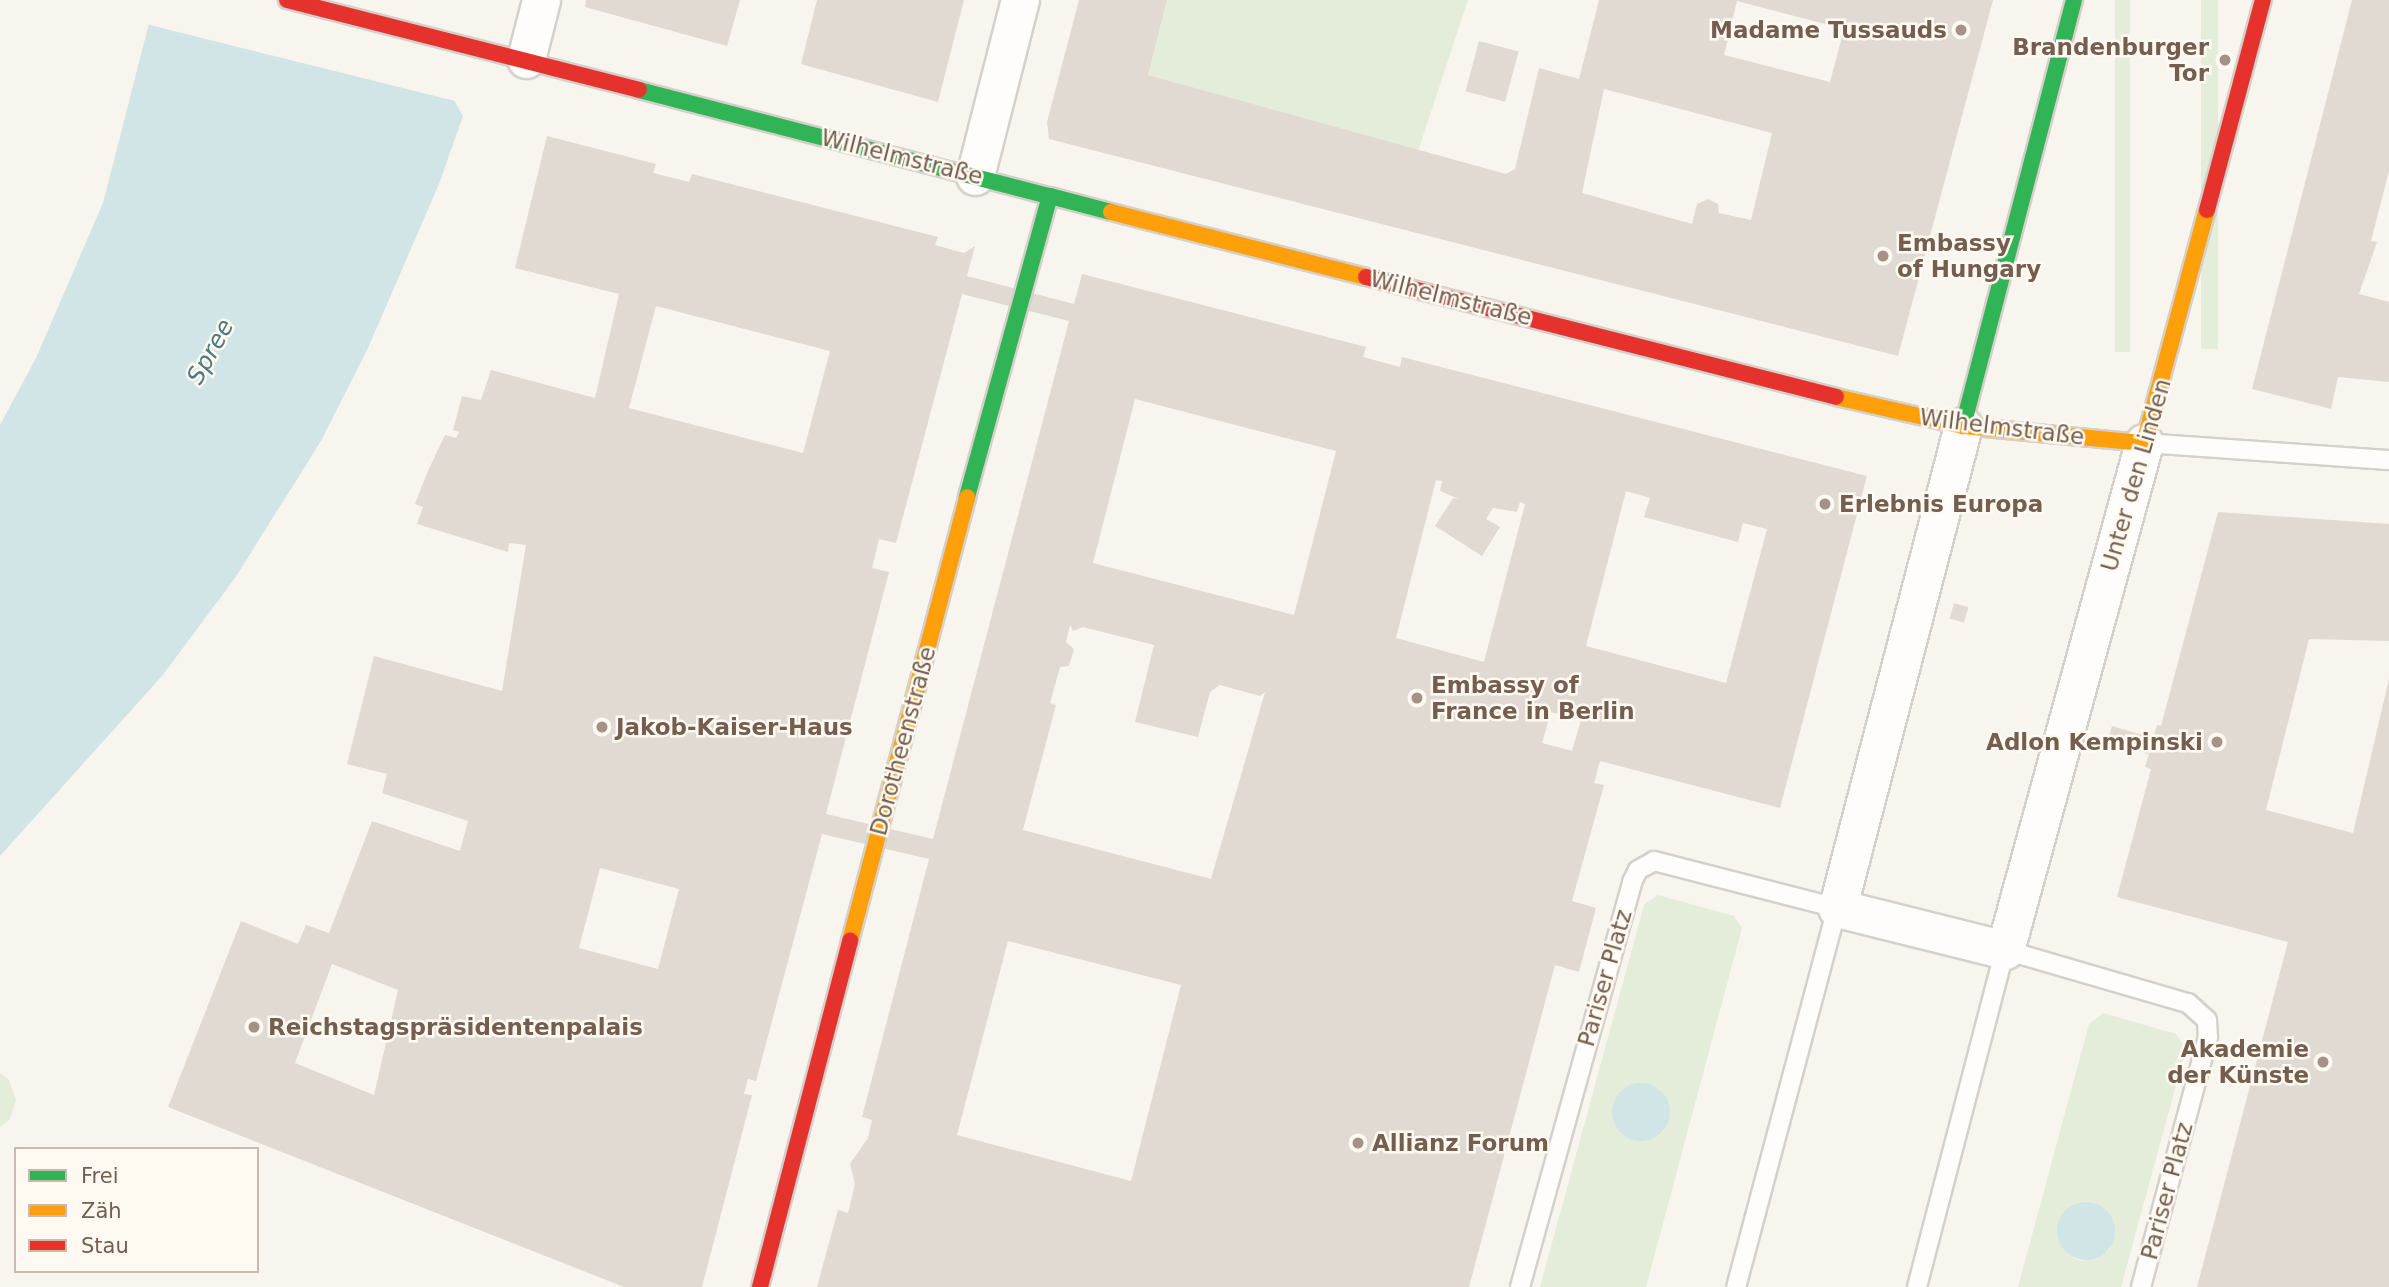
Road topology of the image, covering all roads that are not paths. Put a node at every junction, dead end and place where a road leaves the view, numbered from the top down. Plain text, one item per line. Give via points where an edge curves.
1 (288, 0) edge
2 (541, 0) edge
3 (1020, 0) edge
4 (2074, 0) edge
5 (2263, 0) edge
6 (509, 55) junction
7 (975, 176) junction
8 (1049, 196) junction
9 (1963, 426) junction
10 (2144, 443) junction
11 (2389, 460) edge
12 (1837, 908) junction
13 (2005, 950) junction
14 (761, 1287) edge
15 (1520, 1287) edge
16 (1736, 1287) edge
17 (1917, 1287) edge
18 (2141, 1287) edge

1 - 6 main road, Wilhelmstraße
2 - 6 street
3 - 7 street
4 - 9 main road
5 - 10 main road, Unter den Linden
6 - 7 main road, Wilhelmstraße
7 - 8 main road, Wilhelmstraße
8 - 9 main road, Wilhelmstraße
8 - 14 main road, Dorotheenstraße
9 - 10 main road, Wilhelmstraße
9 - 12 street
10 - 11 lane, Wilhelmstraße
10 - 13 street, Unter den Linden
12 - 13 street, Pariser Platz
12 - 15 lane, Pariser Platz via 1665,861 1638,870
12 - 16 lane
13 - 17 lane
13 - 18 lane, Pariser Platz via 2188,1003 2207,1020 2208,1037

